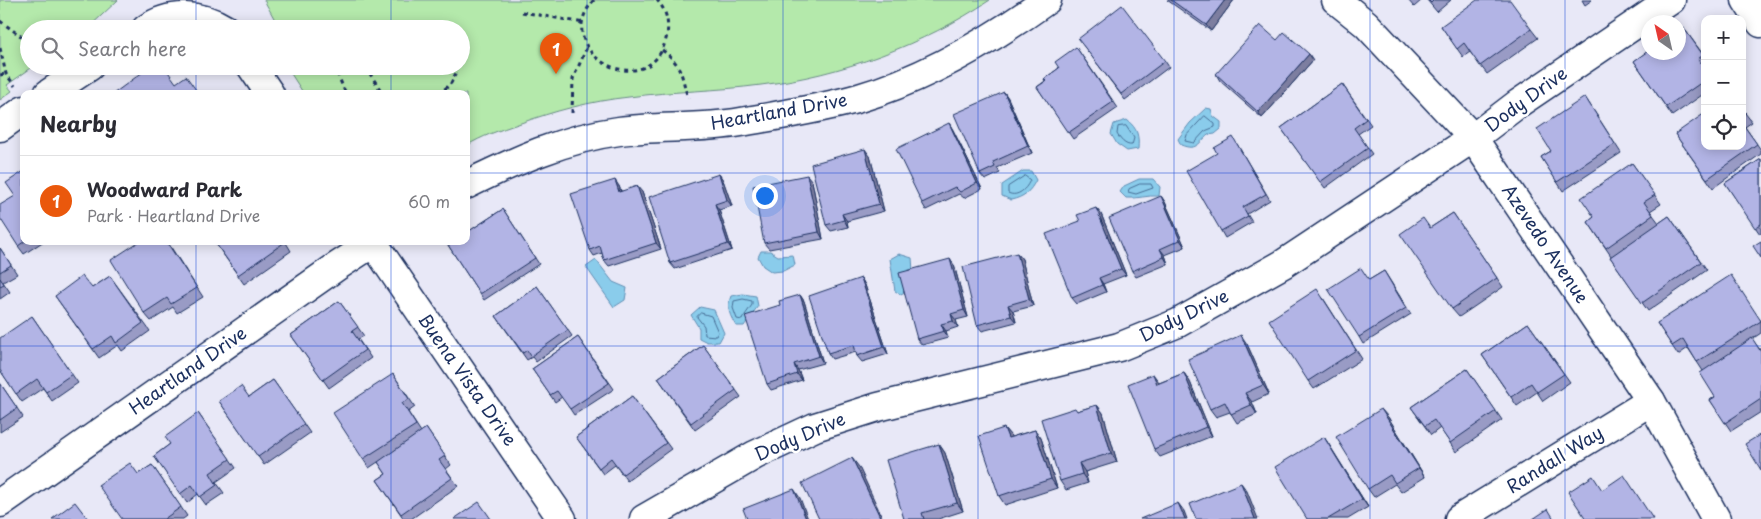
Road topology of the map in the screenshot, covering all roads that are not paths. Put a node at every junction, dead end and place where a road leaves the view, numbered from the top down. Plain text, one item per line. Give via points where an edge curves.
1 (1047, 0) edge
2 (1336, 0) edge
3 (1671, 0) edge
4 (1746, 0) edge
5 (172, 20) edge
6 (209, 20) edge
7 (1761, 23) edge
8 (76, 75) edge
9 (257, 75) edge
10 (54, 90) edge
11 (267, 90) edge
12 (20, 113) edge
13 (0, 127) edge
14 (1473, 138) junction
15 (470, 183) edge
16 (369, 245) edge
17 (376, 245) edge
18 (1651, 401) junction
19 (0, 503) edge
20 (562, 519) edge
21 (644, 519) edge
22 (1459, 519) edge
23 (1716, 519) edge

1 - 15 street, Heartland Drive via 995,36 921,74 860,98 738,122 618,131 572,141
2 - 14 street, Azevedo Avenue via 1366,24
3 - 14 street, Dody Drive via 1518,103
4 - 7 street
5 - 6 street via 190,16
8 - 10 street
9 - 11 street
12 - 13 street
14 - 18 street, Azevedo Avenue
14 - 21 street, Dody Drive via 1283,264 1178,323 1119,347 878,407 815,427 755,455
16 - 19 street, Heartland Drive
17 - 20 street, Buena Vista Drive
18 - 22 street, Randall Way
18 - 23 street, Azevedo Avenue

